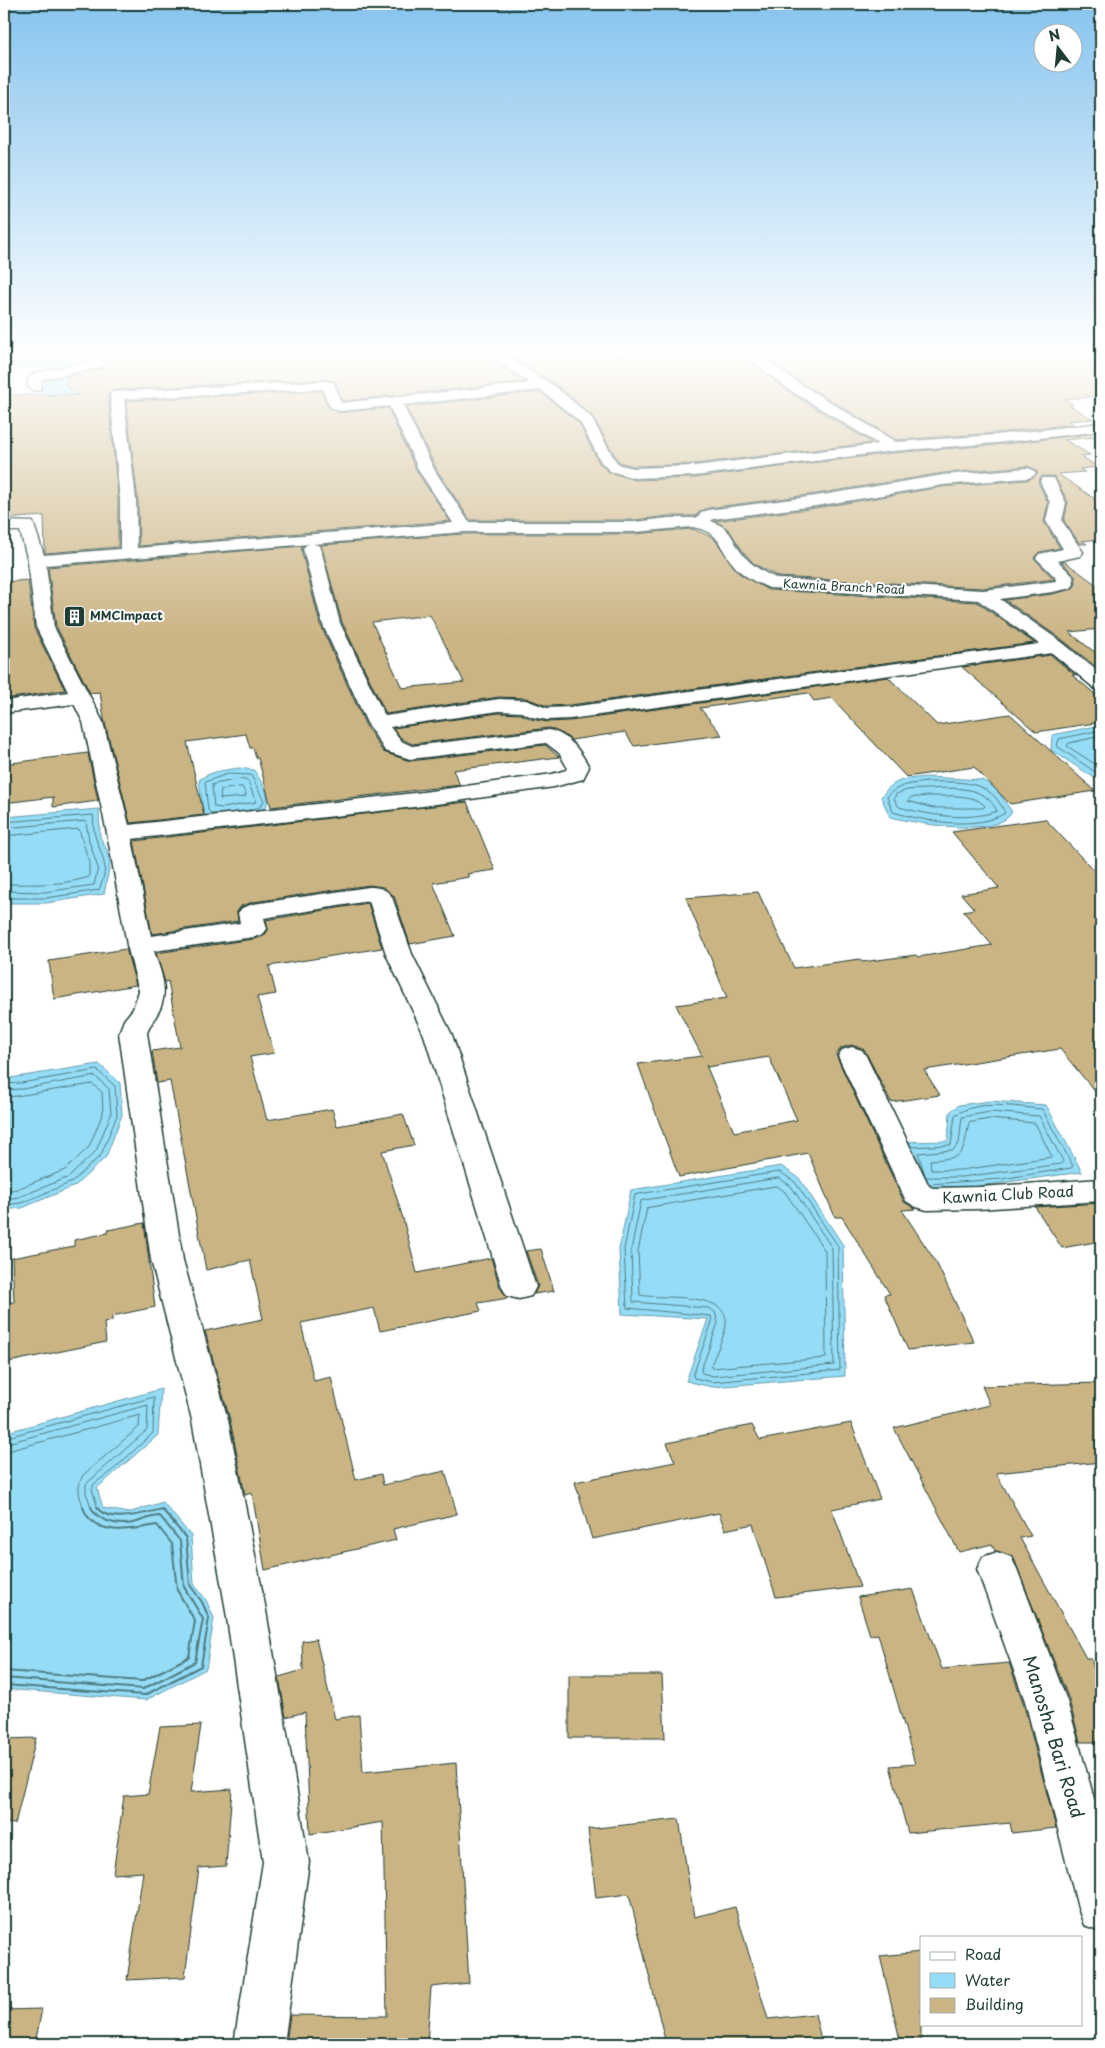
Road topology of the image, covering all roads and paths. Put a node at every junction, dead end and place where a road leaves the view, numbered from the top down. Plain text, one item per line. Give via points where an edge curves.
1 (123, 452) edge
2 (418, 452) edge
3 (603, 452) edge
4 (855, 452) edge
5 (1028, 472) dead end
6 (1048, 481) dead end
7 (700, 523) junction
8 (4, 526) edge
9 (464, 527) junction
10 (312, 549) dead end
11 (129, 553) junction
12 (37, 561) junction
13 (983, 595) junction
14 (1056, 647) junction
15 (1101, 684) edge
16 (79, 696) junction
17 (4, 707) edge
18 (377, 722) junction
19 (119, 833) junction
20 (140, 945) junction
21 (852, 1056) dead end
22 (1101, 1190) edge
23 (519, 1287) dead end
24 (997, 1569) dead end
25 (1101, 1908) edge
26 (259, 2044) edge

1 - 11 street
2 - 9 street
3 - 4 street via 615,468 634,473 694,471
5 - 7 street via 943,480 708,515
6 - 13 street, Kawnia Branch Road via 1058,504 1054,521 1074,552 1045,558 1064,576 1065,584
7 - 9 street, Kawnia Branch Road via 636,527
7 - 13 street, Kawnia Branch Road via 723,534 742,566 775,584
8 - 12 street via 27,526
9 - 11 street, Kawnia Branch Road
10 - 18 street via 331,623
11 - 12 street, Kawnia Branch Road
12 - 16 street via 45,627
13 - 14 street
14 - 15 street
14 - 18 street via 585,712 555,714 532,711 526,706 499,705
16 - 17 street
16 - 19 street via 93,722
18 - 19 street via 394,746 410,753 549,736 557,740 578,767 575,774 554,780 423,799
19 - 20 street
20 - 23 street via 254,929 250,913 253,912 369,894 380,897 399,954 438,1035
20 - 26 street via 152,991 133,1033 166,1260 210,1420 245,1605 286,1862
21 - 22 street, Kawnia Club Road via 917,1192 927,1199
24 - 25 street, Manosha Bari Road via 1046,1701

